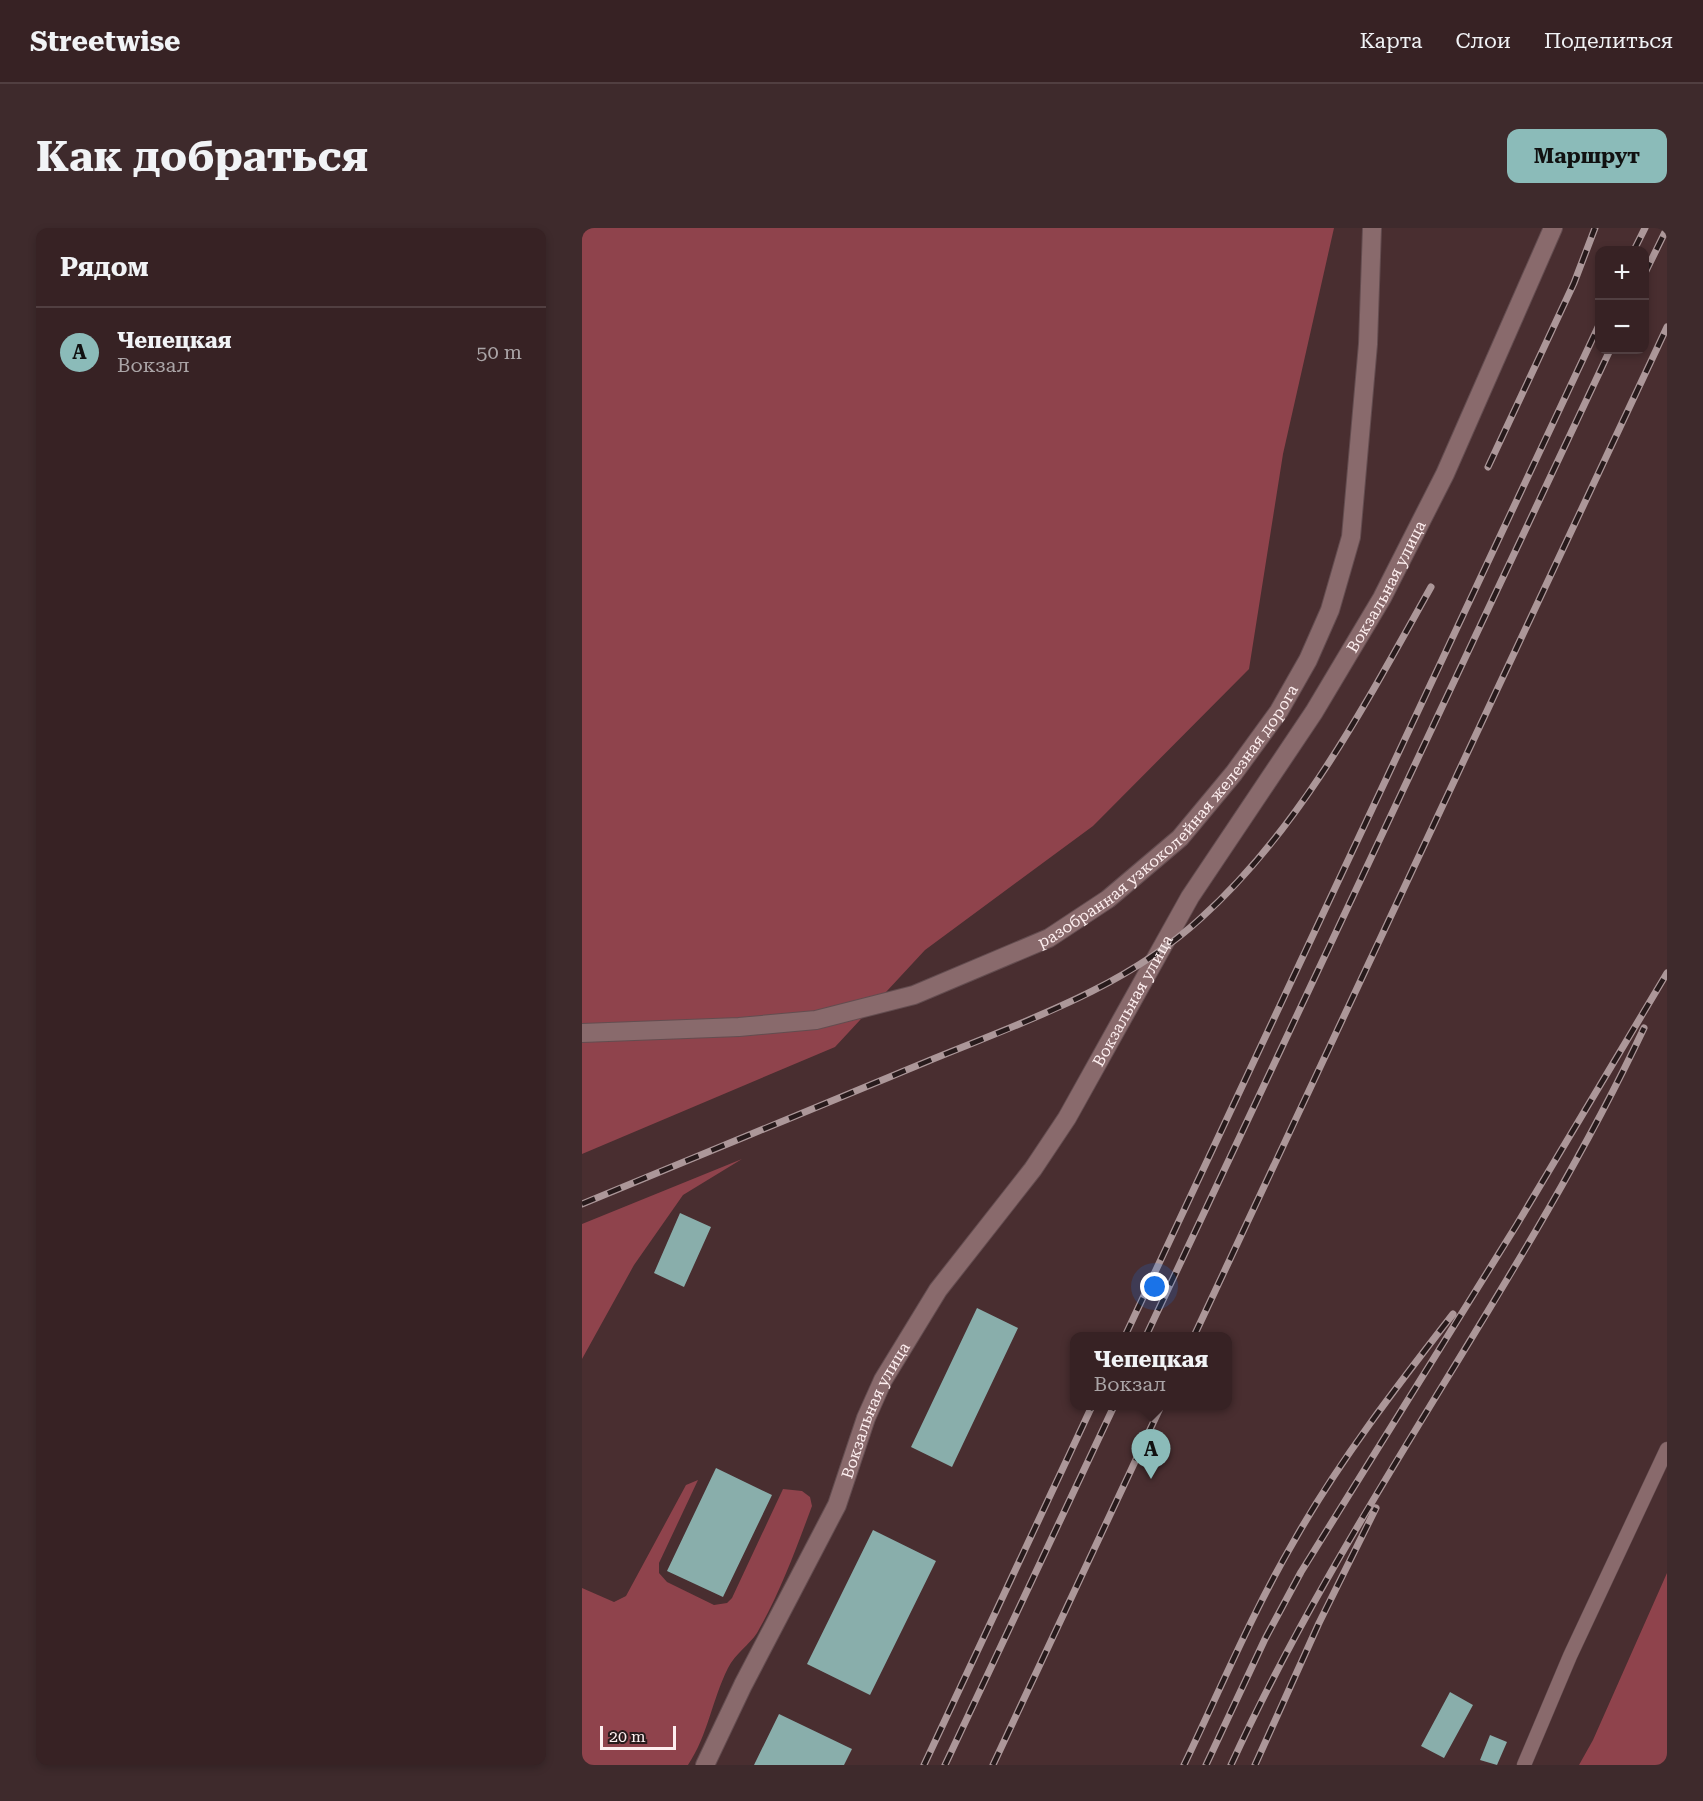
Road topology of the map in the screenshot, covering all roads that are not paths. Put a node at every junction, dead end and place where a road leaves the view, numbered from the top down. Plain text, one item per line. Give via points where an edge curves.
1 (1372, 228) edge
2 (1553, 228) edge
3 (582, 1033) edge
4 (1667, 1449) edge
5 (705, 1765) edge
6 (1524, 1765) edge

1 - 3 street, разобранная узкоколейная железная дорога via 1368,344 1351,537 1330,610 1279,711 1180,838 1108,899 1049,938 914,995 816,1020
2 - 5 street, Вокзальная улица via 1445,474 1376,608 1314,712 1190,897 1066,1118 1033,1169 938,1290 883,1380 837,1505
4 - 6 lane via 1570,1656

